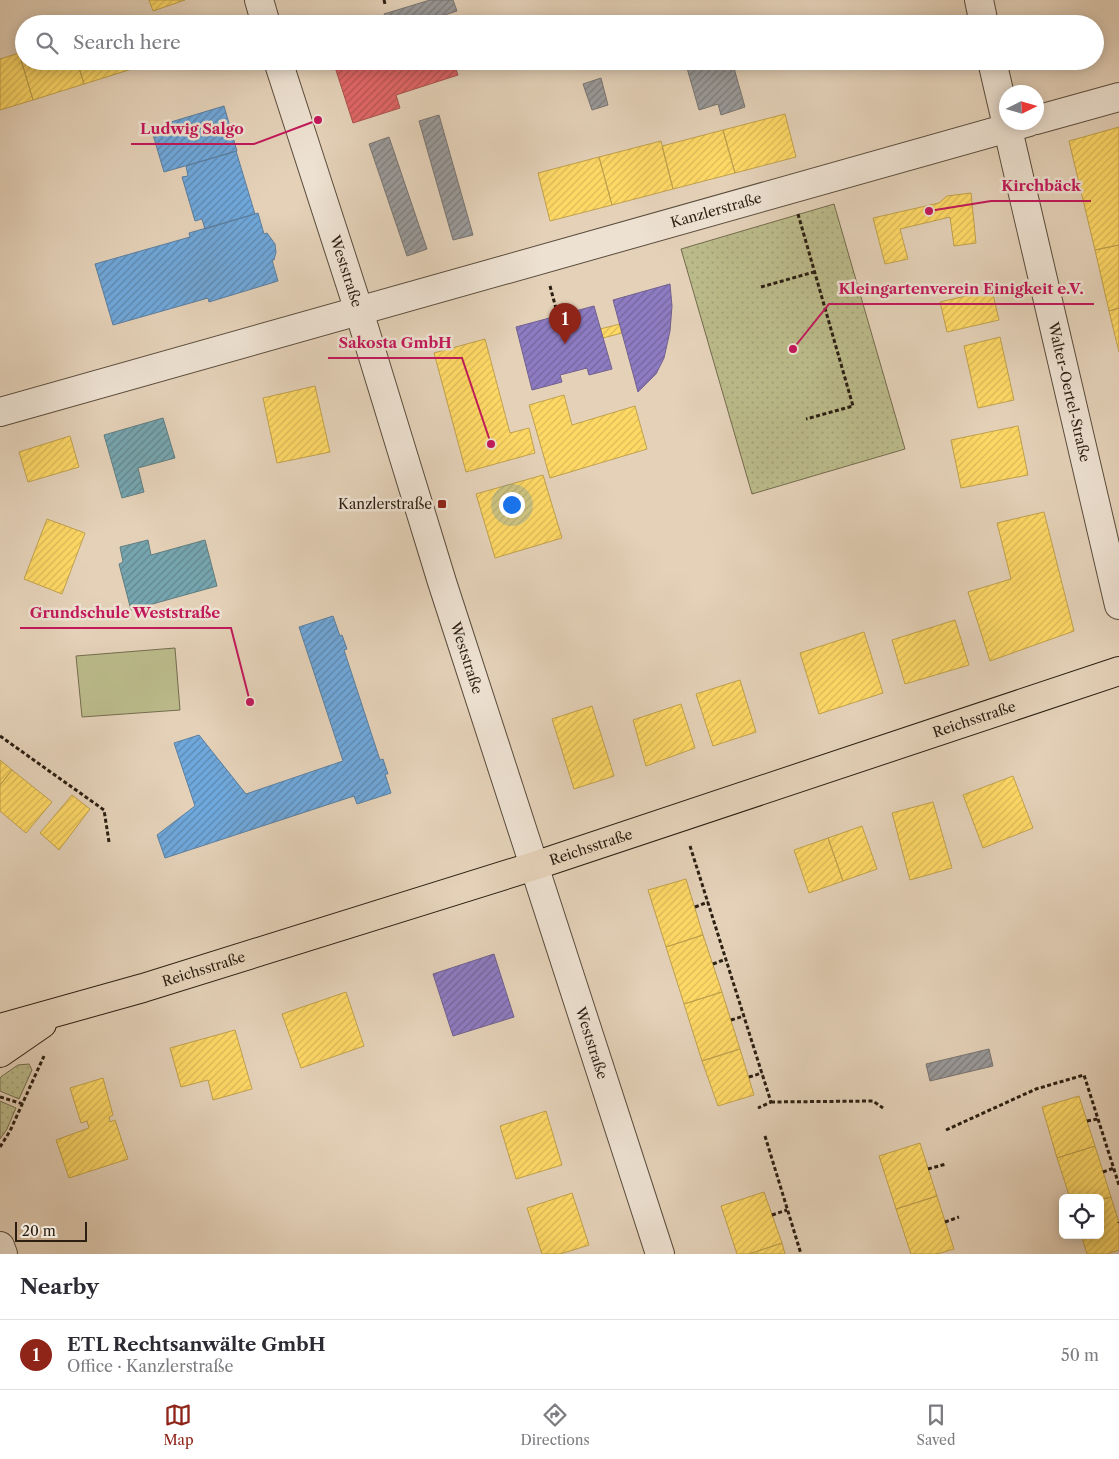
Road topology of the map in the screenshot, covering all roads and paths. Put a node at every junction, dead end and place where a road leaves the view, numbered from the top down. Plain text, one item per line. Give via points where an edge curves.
1 (259, 0) edge
2 (979, 0) edge
3 (263, 15) edge
4 (982, 15) edge
5 (281, 70) edge
6 (996, 70) edge
7 (1002, 85) edge
8 (1119, 97) edge
9 (1044, 118) edge
10 (1004, 130) edge
11 (1019, 130) edge
12 (791, 189) junction
13 (814, 272) junction
14 (550, 286) dead end
15 (761, 287) dead end
16 (359, 310) junction
17 (558, 316) dead end
18 (0, 412) edge
19 (806, 419) dead end
20 (1119, 605) edge
21 (1119, 671) edge
22 (0, 736) edge
23 (109, 842) dead end
24 (690, 846) dead end
25 (534, 866) junction
26 (708, 902) junction
27 (694, 907) dead end
28 (726, 959) junction
29 (713, 964) dead end
30 (60, 1013) junction
31 (744, 1016) junction
32 (731, 1020) dead end
33 (0, 1028) edge
34 (0, 1052) edge
35 (44, 1055) dead end
36 (762, 1073) junction
37 (749, 1077) dead end
38 (0, 1097) edge
39 (771, 1102) junction
40 (23, 1104) junction
41 (758, 1108) dead end
42 (883, 1108) dead end
43 (1098, 1118) junction
44 (1087, 1121) dead end
45 (946, 1130) dead end
46 (765, 1136) dead end
47 (0, 1147) edge
48 (946, 1164) dead end
49 (1114, 1168) junction
50 (928, 1169) dead end
51 (1103, 1172) dead end
52 (1119, 1185) edge
53 (786, 1210) junction
54 (772, 1215) dead end
55 (959, 1217) dead end
56 (946, 1222) dead end
57 (0, 1246) edge
58 (2, 1254) edge
59 (660, 1254) edge
60 (801, 1254) edge

1 - 3 street
2 - 4 street
5 - 16 street, Weststraße
6 - 7 street, Walter-Oertel-Straße
8 - 9 street
10 - 12 street, Kanzlerstraße
11 - 20 street, Walter-Oertel-Straße
12 - 13 path
12 - 16 street, Kanzlerstraße
13 - 15 path
13 - 19 path via 853,406
14 - 17 path
16 - 18 street, Kanzlerstraße
16 - 25 street, Weststraße
21 - 25 main road, Reichsstraße
22 - 23 path via 104,810
24 - 26 path
25 - 30 main road, Reichsstraße
25 - 59 street, Weststraße
26 - 27 path
26 - 28 path
28 - 29 path
28 - 31 path
30 - 33 main road, Reichsstraße
30 - 34 main road, Reichsstraße
31 - 32 path
31 - 36 path
35 - 40 path
36 - 37 path
36 - 39 path
38 - 40 path
39 - 41 path
39 - 42 path via 873,1101
40 - 47 path
43 - 44 path
43 - 45 path via 1084,1075 1036,1089
43 - 49 path
46 - 53 path
48 - 50 path
49 - 51 path
49 - 52 path
53 - 54 path
53 - 60 path
55 - 56 path
57 - 58 street

